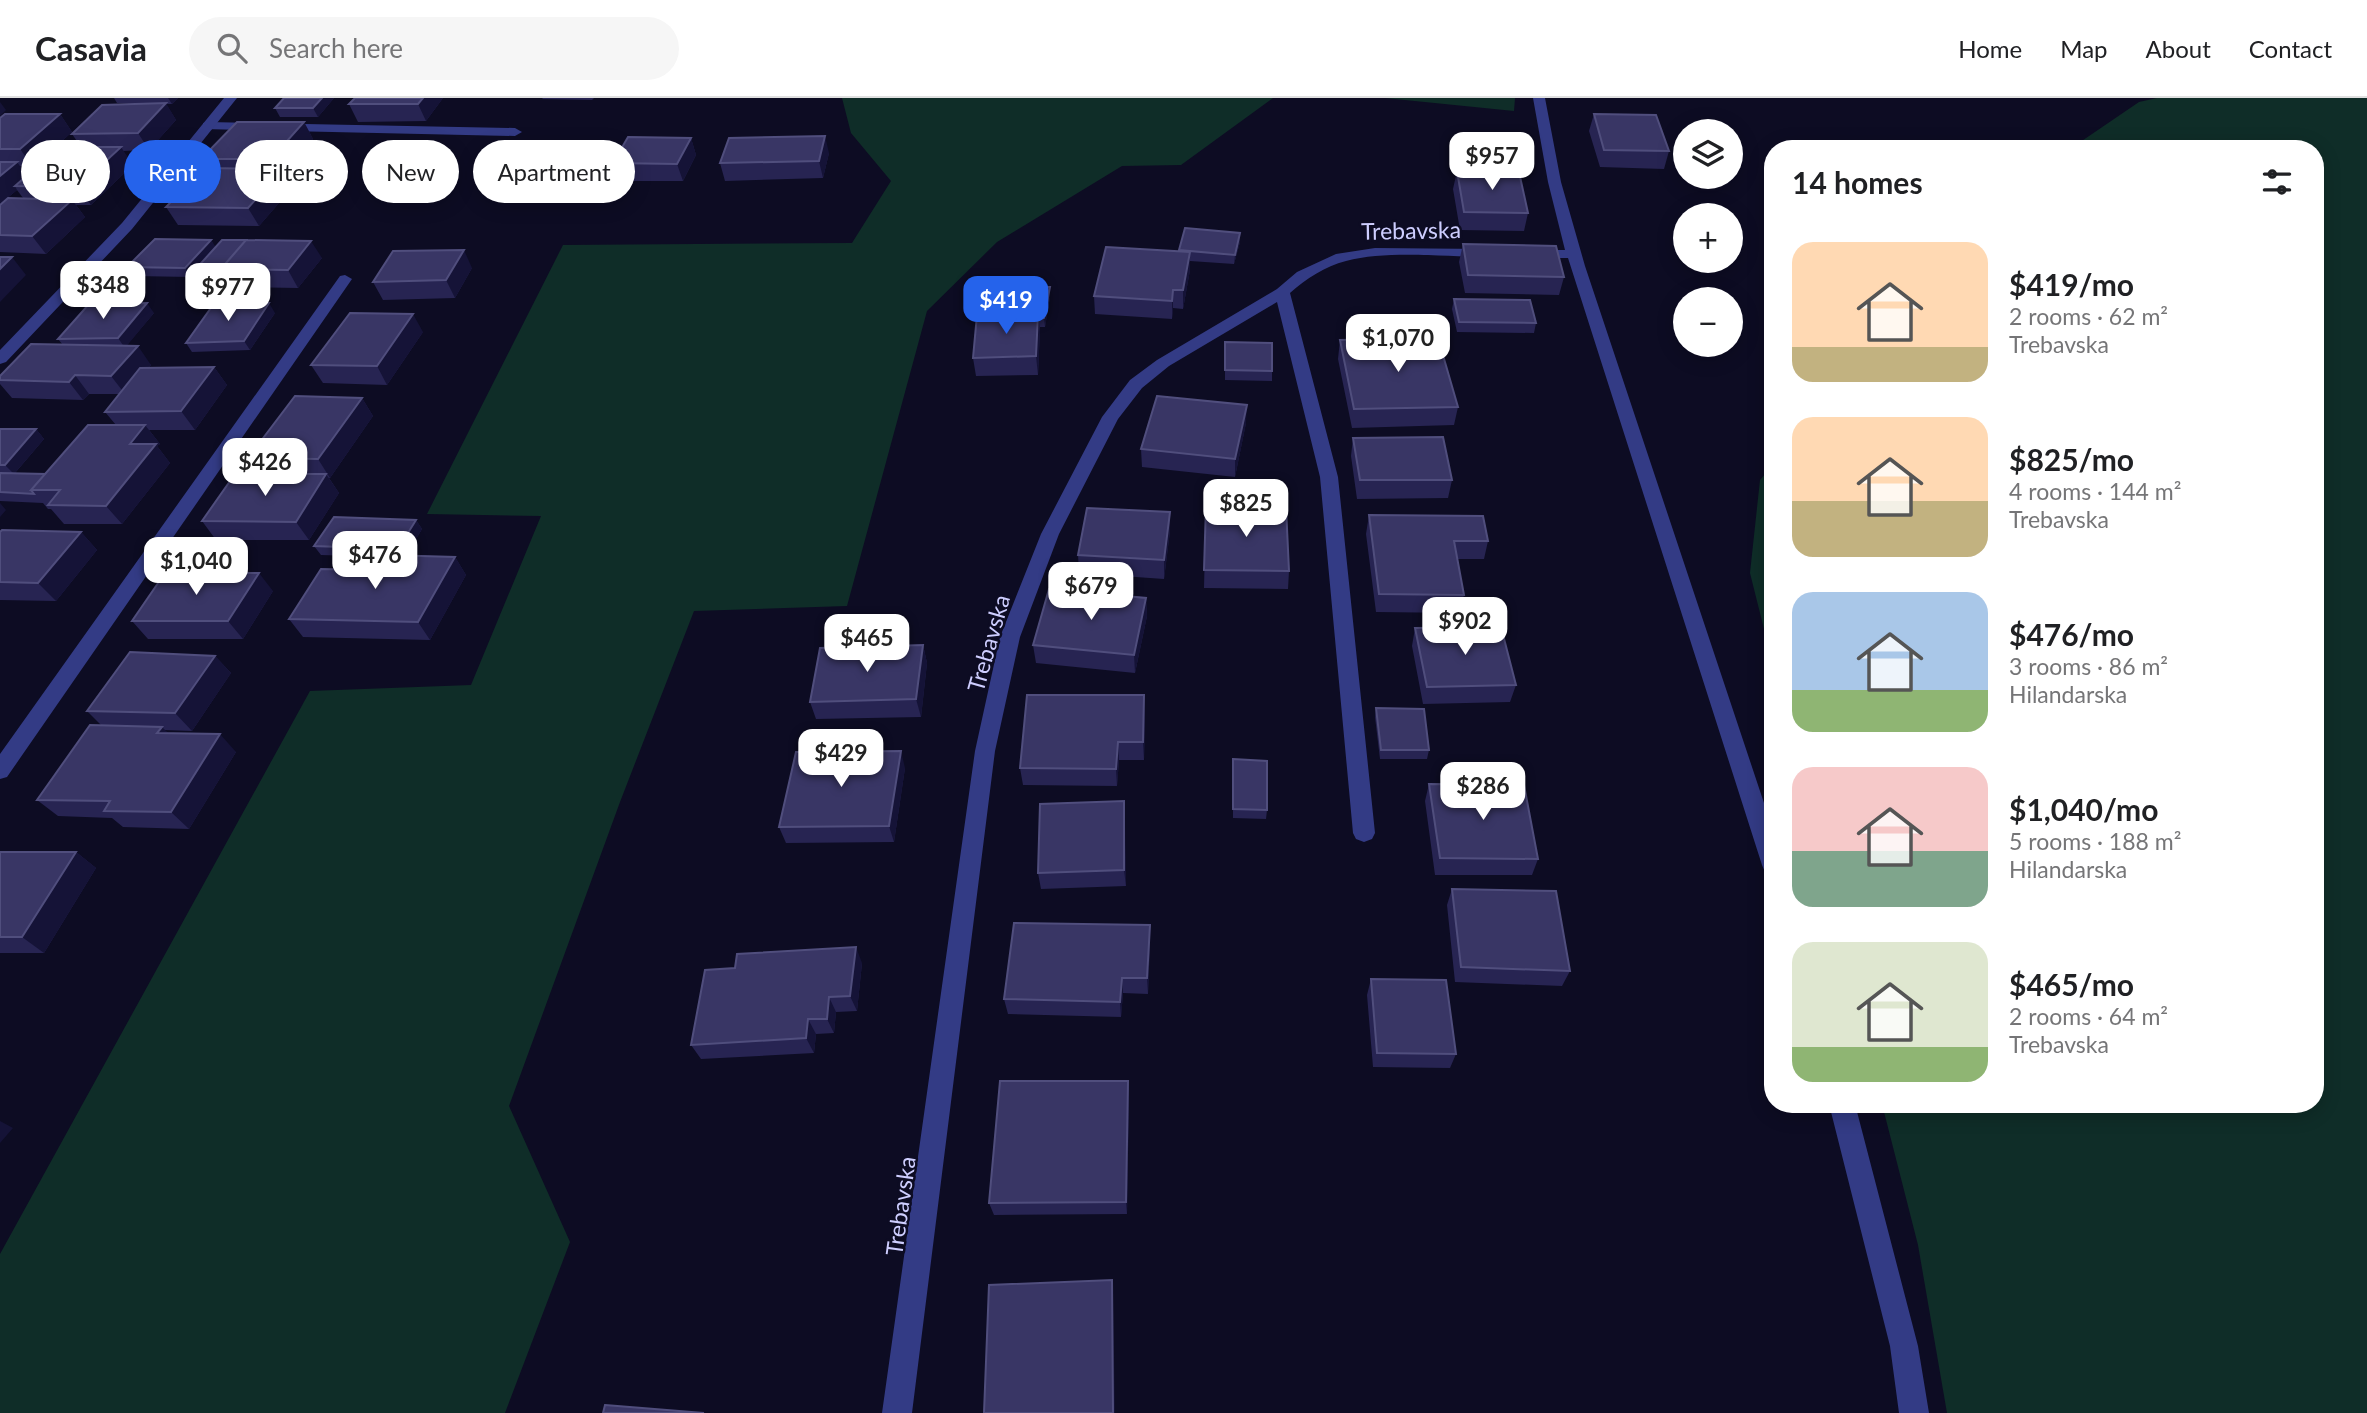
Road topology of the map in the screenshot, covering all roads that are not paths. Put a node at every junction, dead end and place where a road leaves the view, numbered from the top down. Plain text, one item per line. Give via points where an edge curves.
1 (231, 98) edge
2 (1539, 98) edge
3 (208, 126) junction
4 (515, 132) dead end
5 (1575, 254) junction
6 (345, 279) dead end
7 (1282, 292) junction
8 (0, 359) edge
9 (0, 771) edge
10 (1364, 833) dead end
11 (1764, 836) edge
12 (1844, 1113) edge
13 (897, 1413) edge
14 (1914, 1413) edge

1 - 3 street
2 - 5 street via 1545,143
3 - 4 street
3 - 8 street via 127,226
5 - 7 street, Trebavska via 1364,254 1341,257 1302,275
5 - 11 street
6 - 9 street
7 - 10 street via 1329,477
7 - 13 street, Trebavska via 1136,384 1110,417 1050,534 1010,637 985,751
12 - 14 street via 1904,1346

